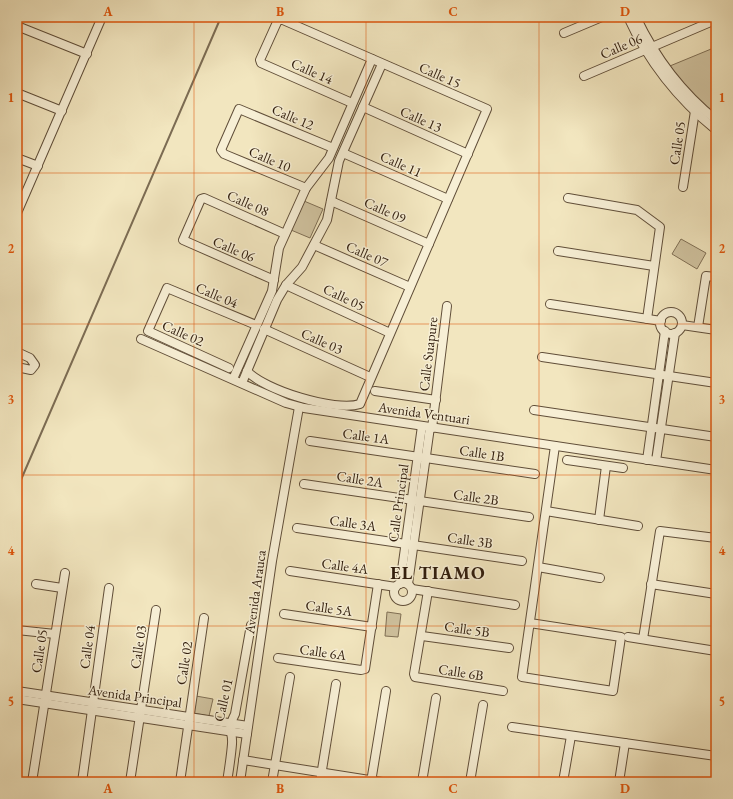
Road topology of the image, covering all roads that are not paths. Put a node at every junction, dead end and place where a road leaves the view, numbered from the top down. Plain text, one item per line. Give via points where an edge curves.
1 (102, 17) edge
2 (602, 17) edge
3 (628, 17) edge
4 (636, 17) edge
5 (713, 21) dead end
6 (17, 26) edge
7 (564, 33) dead end
8 (648, 48) junction
9 (87, 54) junction
10 (372, 59) junction
11 (261, 63) joint
12 (382, 64) junction
13 (584, 76) dead end
14 (17, 93) edge
15 (352, 104) junction
16 (363, 107) junction
17 (697, 109) junction
18 (62, 111) junction
19 (716, 120) edge
20 (716, 130) edge
21 (333, 148) junction
22 (343, 153) junction
23 (224, 154) joint
24 (468, 154) junction
25 (17, 158) edge
26 (325, 163) junction
27 (38, 166) junction
28 (337, 168) junction
29 (683, 187) dead end
30 (306, 188) junction
31 (568, 198) dead end
32 (448, 199) junction
33 (331, 201) junction
34 (17, 213) edge
35 (285, 234) junction
36 (184, 242) joint
37 (429, 244) junction
38 (314, 245) junction
39 (558, 251) dead end
40 (654, 266) junction
41 (716, 277) edge
42 (274, 280) junction
43 (286, 285) junction
44 (410, 287) junction
45 (273, 298) junction
46 (550, 304) dead end
47 (446, 306) dead end
48 (647, 319) junction
49 (661, 321) junction
50 (682, 324) junction
51 (260, 327) junction
52 (698, 327) junction
53 (716, 330) edge
54 (665, 331) junction
55 (148, 332) joint
56 (390, 333) junction
57 (675, 333) junction
58 (140, 339) dead end
59 (17, 352) edge
60 (542, 357) dead end
61 (17, 367) edge
62 (229, 368) dead end
63 (247, 371) junction
64 (659, 374) junction
65 (669, 375) junction
66 (370, 377) junction
67 (233, 379) junction
68 (716, 382) edge
69 (242, 383) junction
70 (375, 391) dead end
71 (436, 400) junction
72 (299, 406) junction
73 (534, 410) dead end
74 (428, 427) junction
75 (652, 427) junction
76 (661, 428) junction
77 (716, 437) edge
78 (310, 441) dead end
79 (555, 446) junction
80 (422, 457) junction
81 (567, 460) dead end
82 (647, 460) junction
83 (656, 461) junction
84 (606, 466) junction
85 (623, 468) dead end
86 (716, 470) edge
87 (535, 474) dead end
88 (304, 484) dead end
89 (416, 501) junction
90 (546, 511) junction
91 (528, 517) dead end
92 (599, 520) junction
93 (638, 526) dead end
94 (297, 528) dead end
95 (716, 538) edge
96 (410, 544) junction
97 (522, 561) dead end
98 (538, 567) junction
99 (290, 571) dead end
100 (65, 572) dead end
101 (600, 578) dead end
102 (36, 584) dead end
103 (378, 584) junction
104 (652, 584) junction
105 (404, 586) junction
106 (62, 588) junction
107 (109, 588) dead end
108 (428, 592) junction
109 (716, 594) edge
110 (515, 605) dead end
111 (156, 610) dead end
112 (284, 614) dead end
113 (204, 618) dead end
114 (530, 623) junction
115 (251, 625) dead end
116 (372, 627) junction
117 (17, 630) edge
118 (55, 634) junction
119 (422, 636) junction
120 (628, 637) dead end
121 (643, 639) junction
122 (509, 648) dead end
123 (716, 651) edge
124 (278, 658) dead end
125 (290, 677) dead end
126 (336, 684) dead end
127 (386, 691) dead end
128 (503, 691) dead end
129 (17, 692) edge
130 (436, 698) dead end
131 (17, 699) edge
132 (44, 699) junction
133 (483, 705) dead end
134 (92, 706) junction
135 (140, 714) junction
136 (189, 721) junction
137 (230, 727) junction
138 (512, 727) dead end
139 (248, 730) junction
140 (571, 736) junction
141 (625, 743) junction
142 (716, 756) edge
143 (243, 760) junction
144 (275, 765) junction
145 (321, 772) junction
146 (371, 781) edge
147 (32, 782) edge
148 (82, 782) edge
149 (130, 782) edge
150 (180, 782) edge
151 (227, 782) edge
152 (240, 782) edge
153 (272, 782) edge
154 (320, 782) edge
155 (382, 782) edge
156 (422, 782) edge
157 (470, 782) edge
158 (563, 782) edge
159 (619, 782) edge

1 - 9 street
2 - 7 street
3 - 8 street
4 - 8 street
5 - 8 street, Calle 06
6 - 9 street
8 - 13 street, Calle 06
8 - 17 street
9 - 18 street
10 - 11 street, Calle 15 via 278,20 260,60
10 - 12 street, Calle 15
10 - 15 street
11 - 15 street, Calle 14
12 - 16 street
12 - 24 street, Calle 15 via 487,109
14 - 18 street
15 - 21 street
16 - 22 street
16 - 24 street, Calle 13
17 - 19 street
17 - 20 street
17 - 29 street, Calle 05
18 - 27 street
21 - 23 street, Calle 12 via 239,109 221,150
21 - 26 street
22 - 28 street
22 - 32 street, Calle 11
23 - 30 street, Calle 10
24 - 32 street
25 - 27 street
26 - 28 street
26 - 30 street
27 - 34 street
28 - 33 street
30 - 35 street
31 - 40 street via 637,210 660,227
32 - 37 street
33 - 37 street, Calle 09
33 - 38 street via 327,220
35 - 36 street, Calle 08 via 204,198 201,199
35 - 42 street via 277,252
36 - 42 street, Calle 06
37 - 44 street
38 - 43 street via 302,267
38 - 44 street, Calle 07
39 - 40 street
40 - 48 street
41 - 52 street via 706,276
42 - 45 street
43 - 45 street
43 - 56 street, Calle 05
44 - 56 street
45 - 51 street
46 - 48 street
47 - 71 street, Calle Suapure
48 - 49 street
49 - 50 street via 668,313 675,313 680,317
49 - 54 street
50 - 52 street
50 - 57 street
51 - 55 street, Calle 04 via 167,288
51 - 63 street
51 - 66 street, Calle 03
51 - 67 street
52 - 53 street
54 - 57 street
54 - 64 street
55 - 62 street, Calle 02
56 - 66 street
57 - 65 street
58 - 67 street, Avenida Ventuari
59 - 61 street via 30,358 35,365 30,370
60 - 64 street
63 - 66 street via 256,380 299,399 358,405
63 - 69 street
64 - 65 street
64 - 75 street
65 - 68 street
65 - 76 street
67 - 69 street, Avenida Ventuari
69 - 72 street, Avenida Ventuari
70 - 71 street
71 - 74 street, Calle Suapure
72 - 74 street, Avenida Ventuari
72 - 139 street, Avenida Arauca via 272,561
73 - 75 street
74 - 79 street, Avenida Ventuari
74 - 80 street, Calle Principal
75 - 76 street
75 - 82 street
76 - 77 street
76 - 83 street
78 - 80 street, Calle 1A
79 - 82 street, Avenida Ventuari
79 - 90 street
80 - 87 street, Calle 1B
80 - 89 street, Calle Principal
81 - 84 street
82 - 83 street, Avenida Ventuari
83 - 86 street, Avenida Ventuari
84 - 85 street
84 - 92 street
88 - 89 street, Calle 2A
89 - 91 street, Calle 2B
89 - 96 street, Calle Principal
90 - 92 street
90 - 98 street
92 - 93 street
94 - 96 street, Calle 3A
95 - 104 street via 660,531
96 - 97 street, Calle 3B
96 - 105 street, Calle Principal
98 - 101 street
98 - 114 street
99 - 103 street, Calle 4A
100 - 106 street, Calle 05
102 - 106 street
103 - 105 street, Calle 4A
103 - 116 street
104 - 109 street
104 - 121 street
105 - 108 street, Calle 4A
106 - 118 street, Calle 05
107 - 134 street, Calle 04
108 - 110 street, Calle 4A
108 - 119 street
111 - 135 street, Calle 03
112 - 116 street, Calle 5A
113 - 136 street, Calle 02
114 - 114 street via 522,677 612,691 621,636
115 - 137 street, Calle 01 via 235,714
116 - 124 street, Calle 6A via 365,669
117 - 118 street
118 - 132 street, Calle 05
119 - 122 street, Calle 5B
119 - 128 street, Calle 6B via 414,674 416,677
120 - 121 street
121 - 123 street
125 - 144 street
126 - 145 street
127 - 146 street
129 - 132 street, Avenida Principal
130 - 156 street
131 - 132 street, Avenida Principal
132 - 134 street, Avenida Principal
132 - 147 street, Calle 05
133 - 157 street
134 - 135 street, Avenida Principal
134 - 148 street, Calle 04
135 - 136 street, Avenida Principal
135 - 149 street, Calle 03
136 - 137 street, Avenida Principal
136 - 150 street, Calle 02
137 - 139 street, Avenida Principal
137 - 151 street, Calle 01 via 232,742
138 - 140 street
139 - 143 street, Avenida Arauca
140 - 141 street
140 - 158 street
141 - 142 street
141 - 159 street
143 - 144 street
143 - 152 street, Avenida Arauca
144 - 145 street
144 - 153 street
145 - 146 street
145 - 154 street
146 - 155 street

